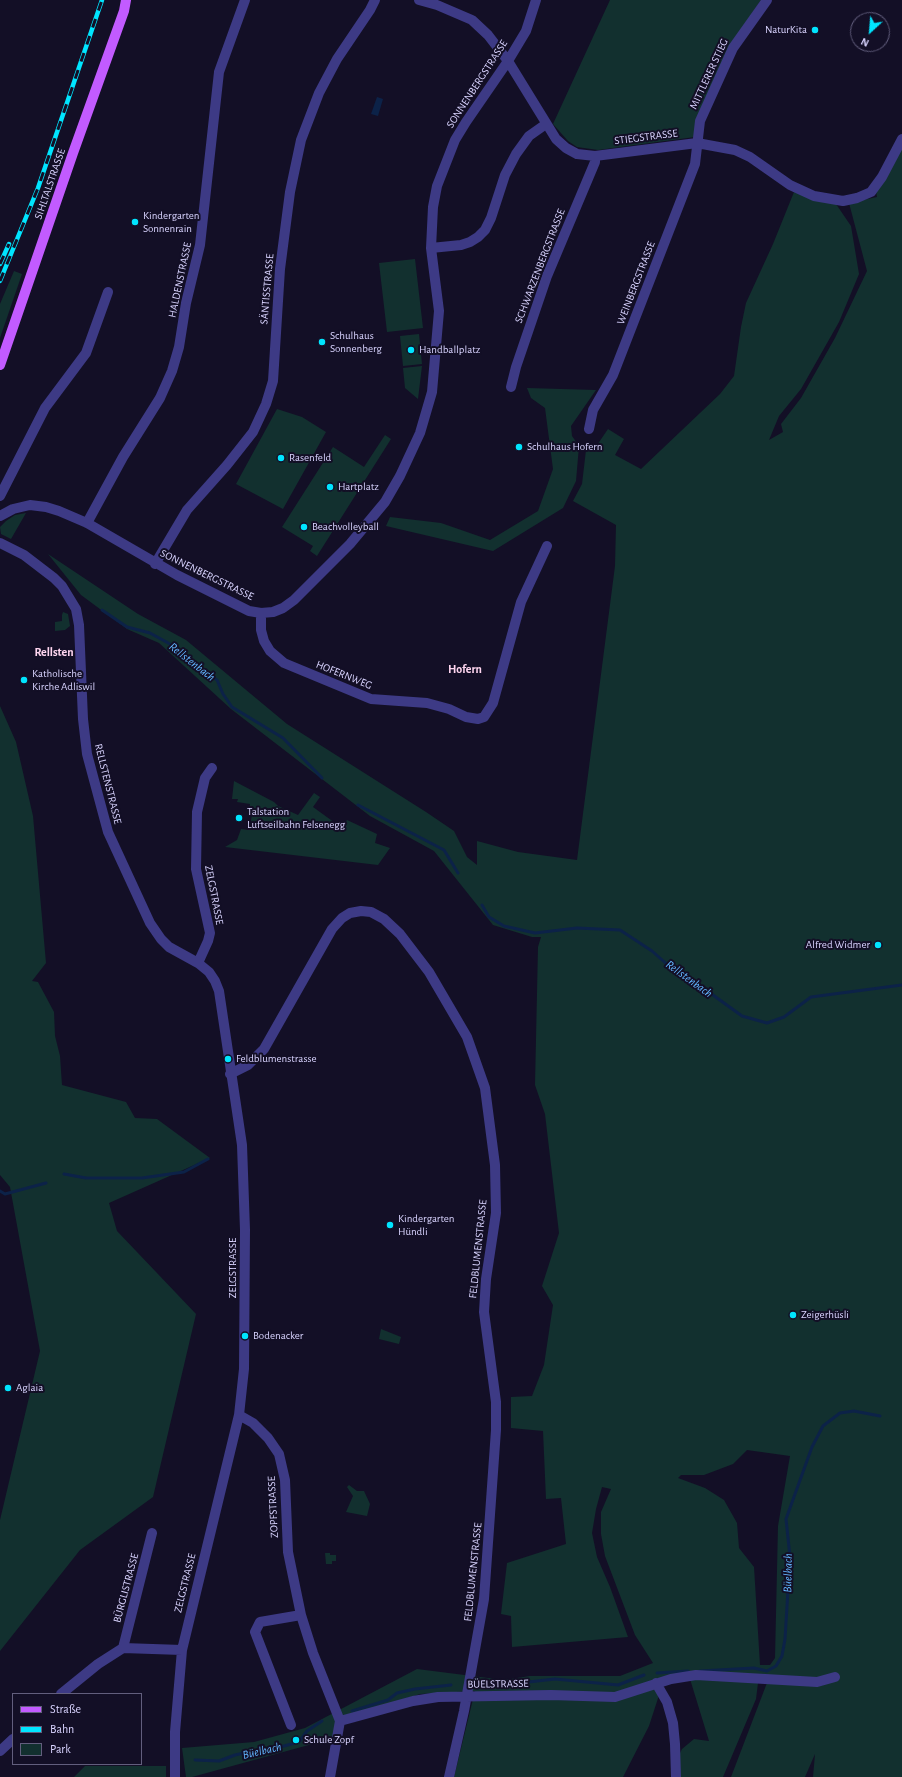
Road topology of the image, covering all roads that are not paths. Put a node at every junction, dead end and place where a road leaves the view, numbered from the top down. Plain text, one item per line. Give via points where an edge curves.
1 (126, 0) edge
2 (132, 0) edge
3 (245, 0) edge
4 (375, 0) edge
5 (419, 0) edge
6 (536, 0) edge
7 (766, 0) edge
8 (124, 11) junction
9 (508, 61) junction
10 (546, 124) junction
11 (902, 140) edge
12 (697, 143) junction
13 (595, 156) junction
14 (431, 248) junction
15 (108, 292) dead end
16 (0, 365) edge
17 (511, 387) dead end
18 (589, 429) dead end
19 (0, 496) edge
20 (0, 501) edge
21 (2, 514) edge
22 (87, 523) junction
23 (0, 543) edge
24 (547, 546) dead end
25 (155, 564) junction
26 (261, 613) junction
27 (212, 768) dead end
28 (198, 963) junction
29 (230, 1074) junction
30 (239, 1415) junction
31 (152, 1533) dead end
32 (301, 1614) junction
33 (123, 1648) junction
34 (182, 1650) junction
35 (835, 1678) dead end
36 (656, 1683) junction
37 (62, 1693) edge
38 (466, 1696) junction
39 (340, 1721) junction
40 (291, 1725) dead end
41 (12, 1740) edge
42 (0, 1751) edge
43 (175, 1777) edge
44 (330, 1777) edge
45 (449, 1777) edge
46 (676, 1777) edge

1 - 8 main road, SIHLTALSTRASSE
2 - 8 main road, SIHLTALSTRASSE
3 - 22 street, HALDENSTRASSE via 219,72 200,245 186,303 179,348 160,398 123,457
4 - 25 street, SÄNTISSTRASSE via 318,93 301,140 290,192 280,269 273,381 266,404 253,432 187,510
5 - 9 street, STIEGSTRASSE via 472,20 488,35
6 - 9 street, SONNENBERGSTRASSE via 526,30
7 - 12 street, MITTLERER STIEG via 733,48 700,121
8 - 16 main road, SIHLTALSTRASSE
9 - 10 street, STIEGSTRASSE
9 - 14 street, SONNENBERGSTRASSE via 466,122 445,163 433,207
10 - 13 street, STIEGSTRASSE via 566,148 577,154
10 - 14 street via 529,136 516,154 505,175 486,230 470,242
11 - 12 street, STIEGSTRASSE via 871,192 843,201 814,196 790,185 750,157 735,150
12 - 13 street, STIEGSTRASSE
12 - 18 street, WEINBERGSTRASSE via 692,172 613,375 593,410
13 - 17 street, SCHWARZENBERGSTRASSE via 595,162 547,276
14 - 26 street, SONNENBERGSTRASSE via 439,311 432,392 420,432 400,476 385,502 350,544 294,600 273,612
15 - 19 street via 86,353 45,408
20 - 21 street
21 - 22 street, SONNENBERGSTRASSE via 30,505 59,511
22 - 25 street, SONNENBERGSTRASSE
23 - 28 street, RELLSTENSTRASSE via 24,555 54,578 76,609 86,754 108,832 158,935 169,946
24 - 26 street, HOFERNWEG via 521,602 493,703 484,717 478,719 426,702 371,699 284,663 270,651 264,641
25 - 26 street, SONNENBERGSTRASSE via 249,610
27 - 28 street, ZELGSTRASSE via 205,778 197,812 196,868 210,933
28 - 29 street, ZELGSTRASSE via 213,977 219,991
29 - 30 street, ZELGSTRASSE via 244,1162 245,1336
29 - 38 street, FELDBLUMENSTRASSE via 248,1065 264,1049 332,929 350,913 361,911 371,912 384,919 400,934 429,972 467,1037 485,1088 495,1165 496,1213 484,1312 496,1402 496,1430 484,1600
30 - 32 street, ZOPFSTRASSE via 268,1438 279,1454 285,1480 288,1552
30 - 34 street, ZELGSTRASSE
31 - 33 street, BÜRGLISTRASSE
32 - 39 street, ZOPFSTRASSE via 313,1653
32 - 40 street via 260,1622 255,1632
33 - 34 street
33 - 37 street via 98,1664
34 - 43 street, ZELGSTRASSE via 175,1732
35 - 36 street, BÜELSTRASSE via 817,1682 696,1675
36 - 38 street, BÜELSTRASSE via 615,1697
36 - 46 street via 667,1702 673,1723
38 - 39 street, BÜELSTRASSE via 413,1701
38 - 45 street, FELDBLUMENSTRASSE
39 - 44 street
41 - 42 street

